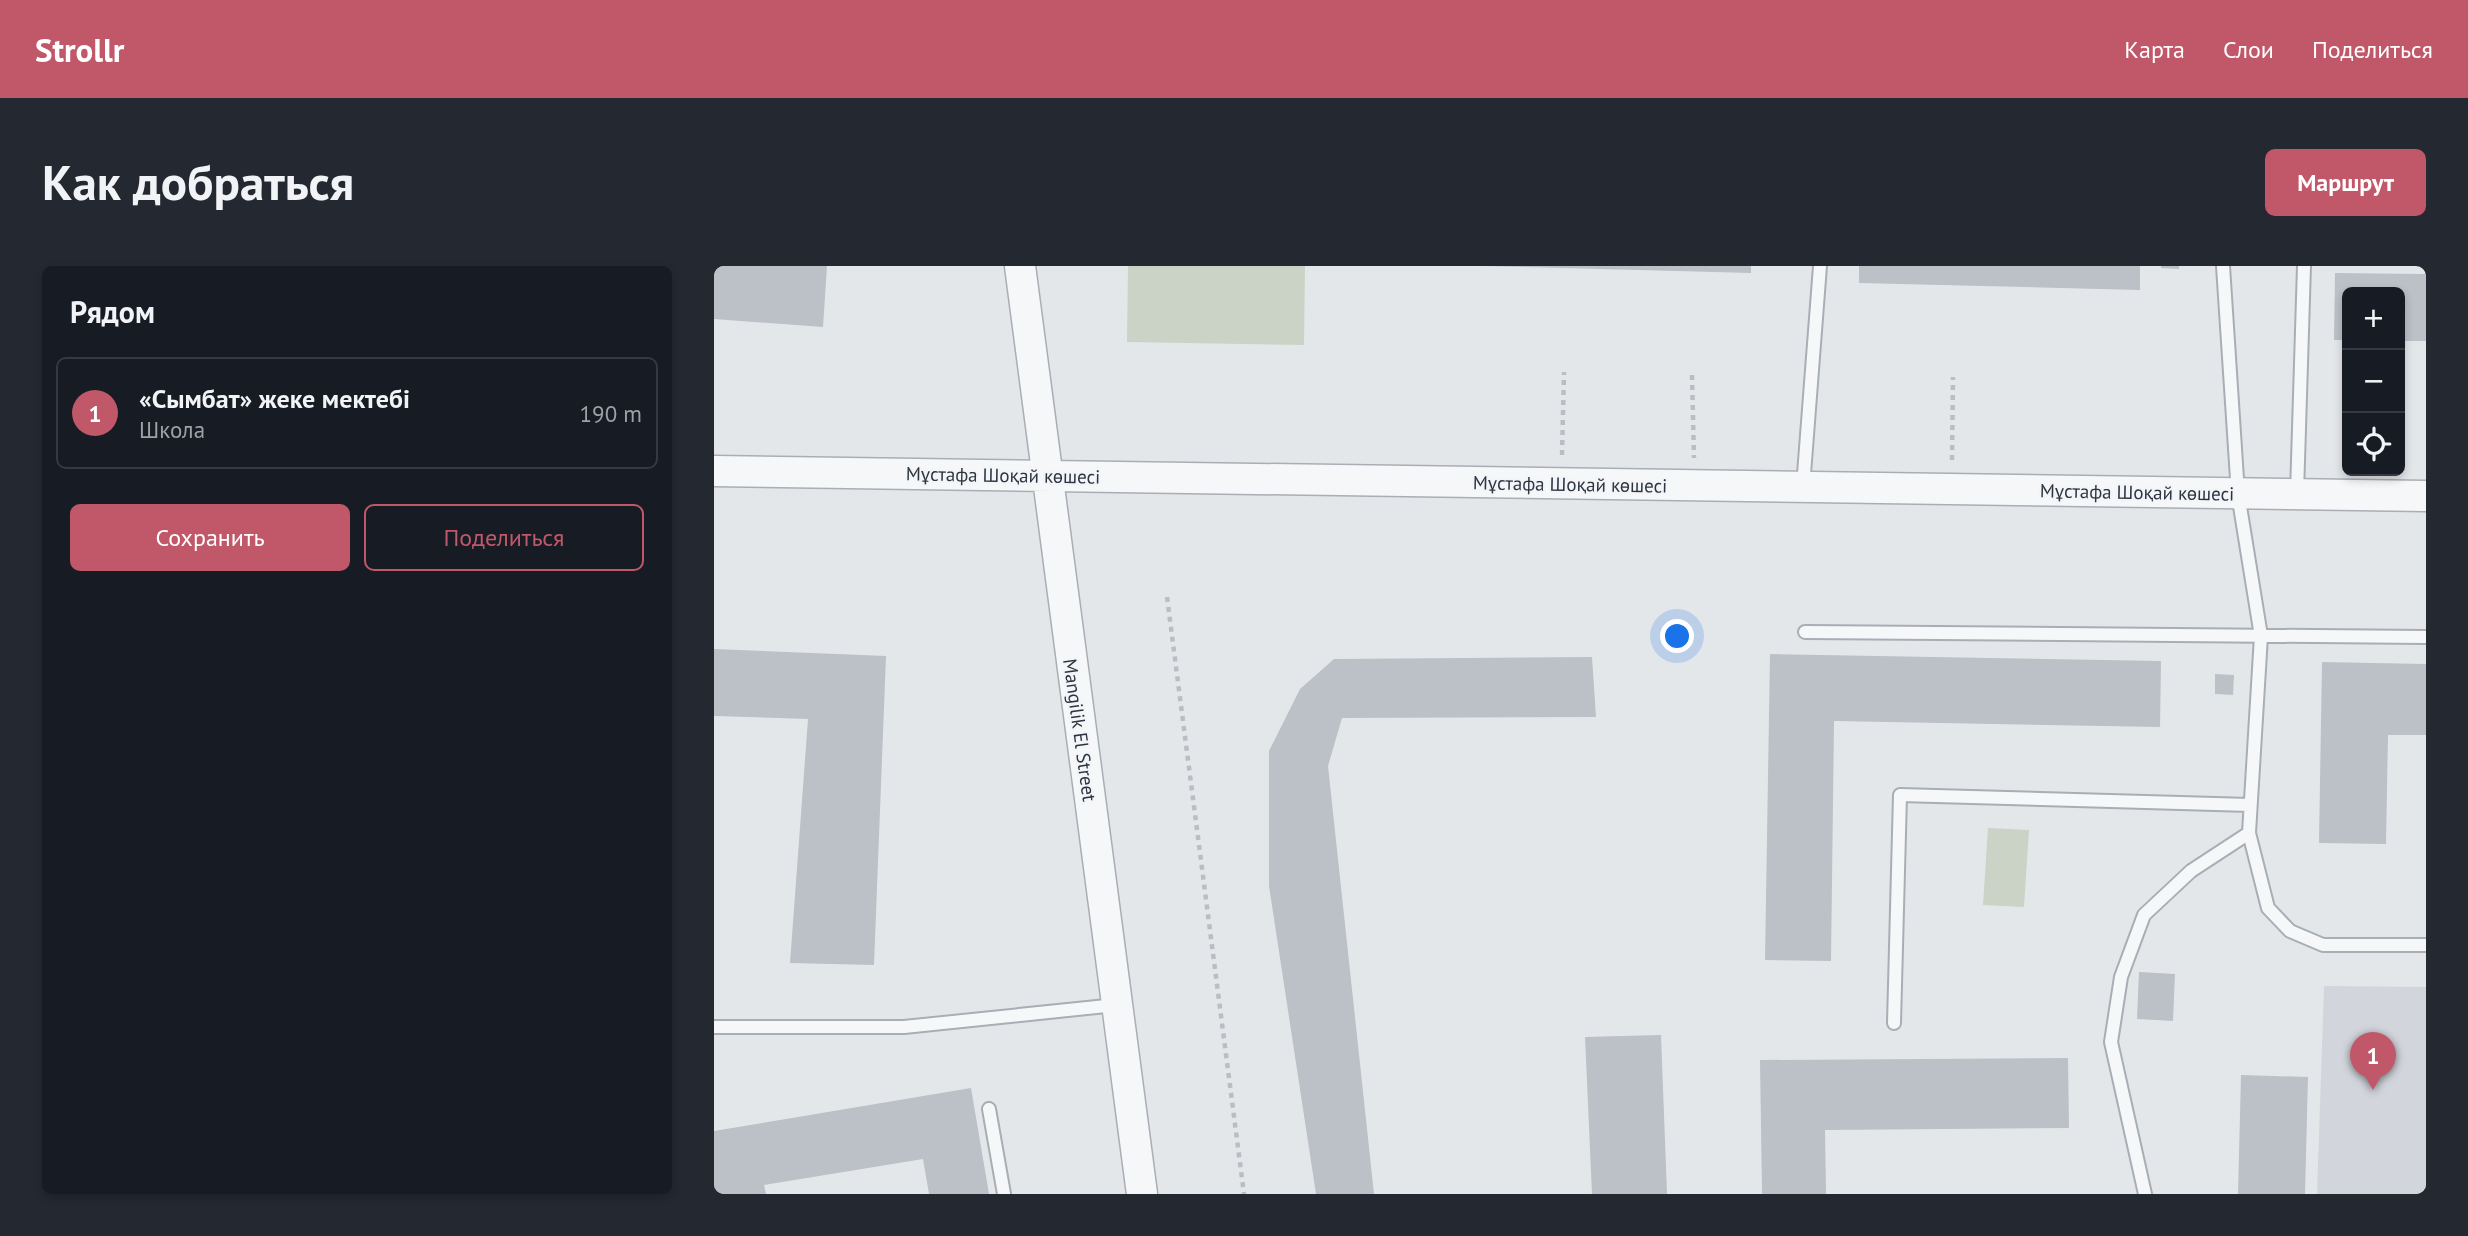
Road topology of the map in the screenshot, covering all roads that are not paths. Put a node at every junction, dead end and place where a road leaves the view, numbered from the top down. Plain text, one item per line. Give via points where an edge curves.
1 (1020, 266) edge
2 (1820, 266) edge
3 (2223, 266) edge
4 (2304, 266) edge
5 (714, 471) edge
6 (1047, 476) junction
7 (1803, 487) junction
8 (2238, 494) junction
9 (2297, 494) junction
10 (2426, 496) edge
11 (1805, 632) dead end
12 (2261, 636) junction
13 (2426, 637) edge
14 (2250, 805) junction
15 (2249, 833) junction
16 (2426, 945) edge
17 (1117, 1005) junction
18 (1894, 1023) dead end
19 (714, 1027) edge
20 (989, 1109) dead end
21 (1004, 1194) edge
22 (1142, 1194) edge
23 (2145, 1194) edge

1 - 6 street, Mangilik El Street
2 - 7 lane
3 - 8 lane
4 - 9 lane
5 - 6 street, Мұстафа Шоқай көшесі
6 - 7 street, Мұстафа Шоқай көшесі
6 - 17 street, Mangilik El Street
7 - 8 street, Мұстафа Шоқай көшесі
8 - 9 street, Мұстафа Шоқай көшесі
8 - 12 lane
9 - 10 street, Мұстафа Шоқай көшесі
11 - 12 lane
12 - 13 lane
12 - 14 lane
14 - 15 lane
14 - 18 lane via 1900,795
15 - 16 lane via 2268,908 2290,930 2323,945
15 - 23 lane via 2191,871 2144,915 2121,977 2111,1042
17 - 19 lane via 904,1027
17 - 22 street, Mangilik El Street
20 - 21 lane

